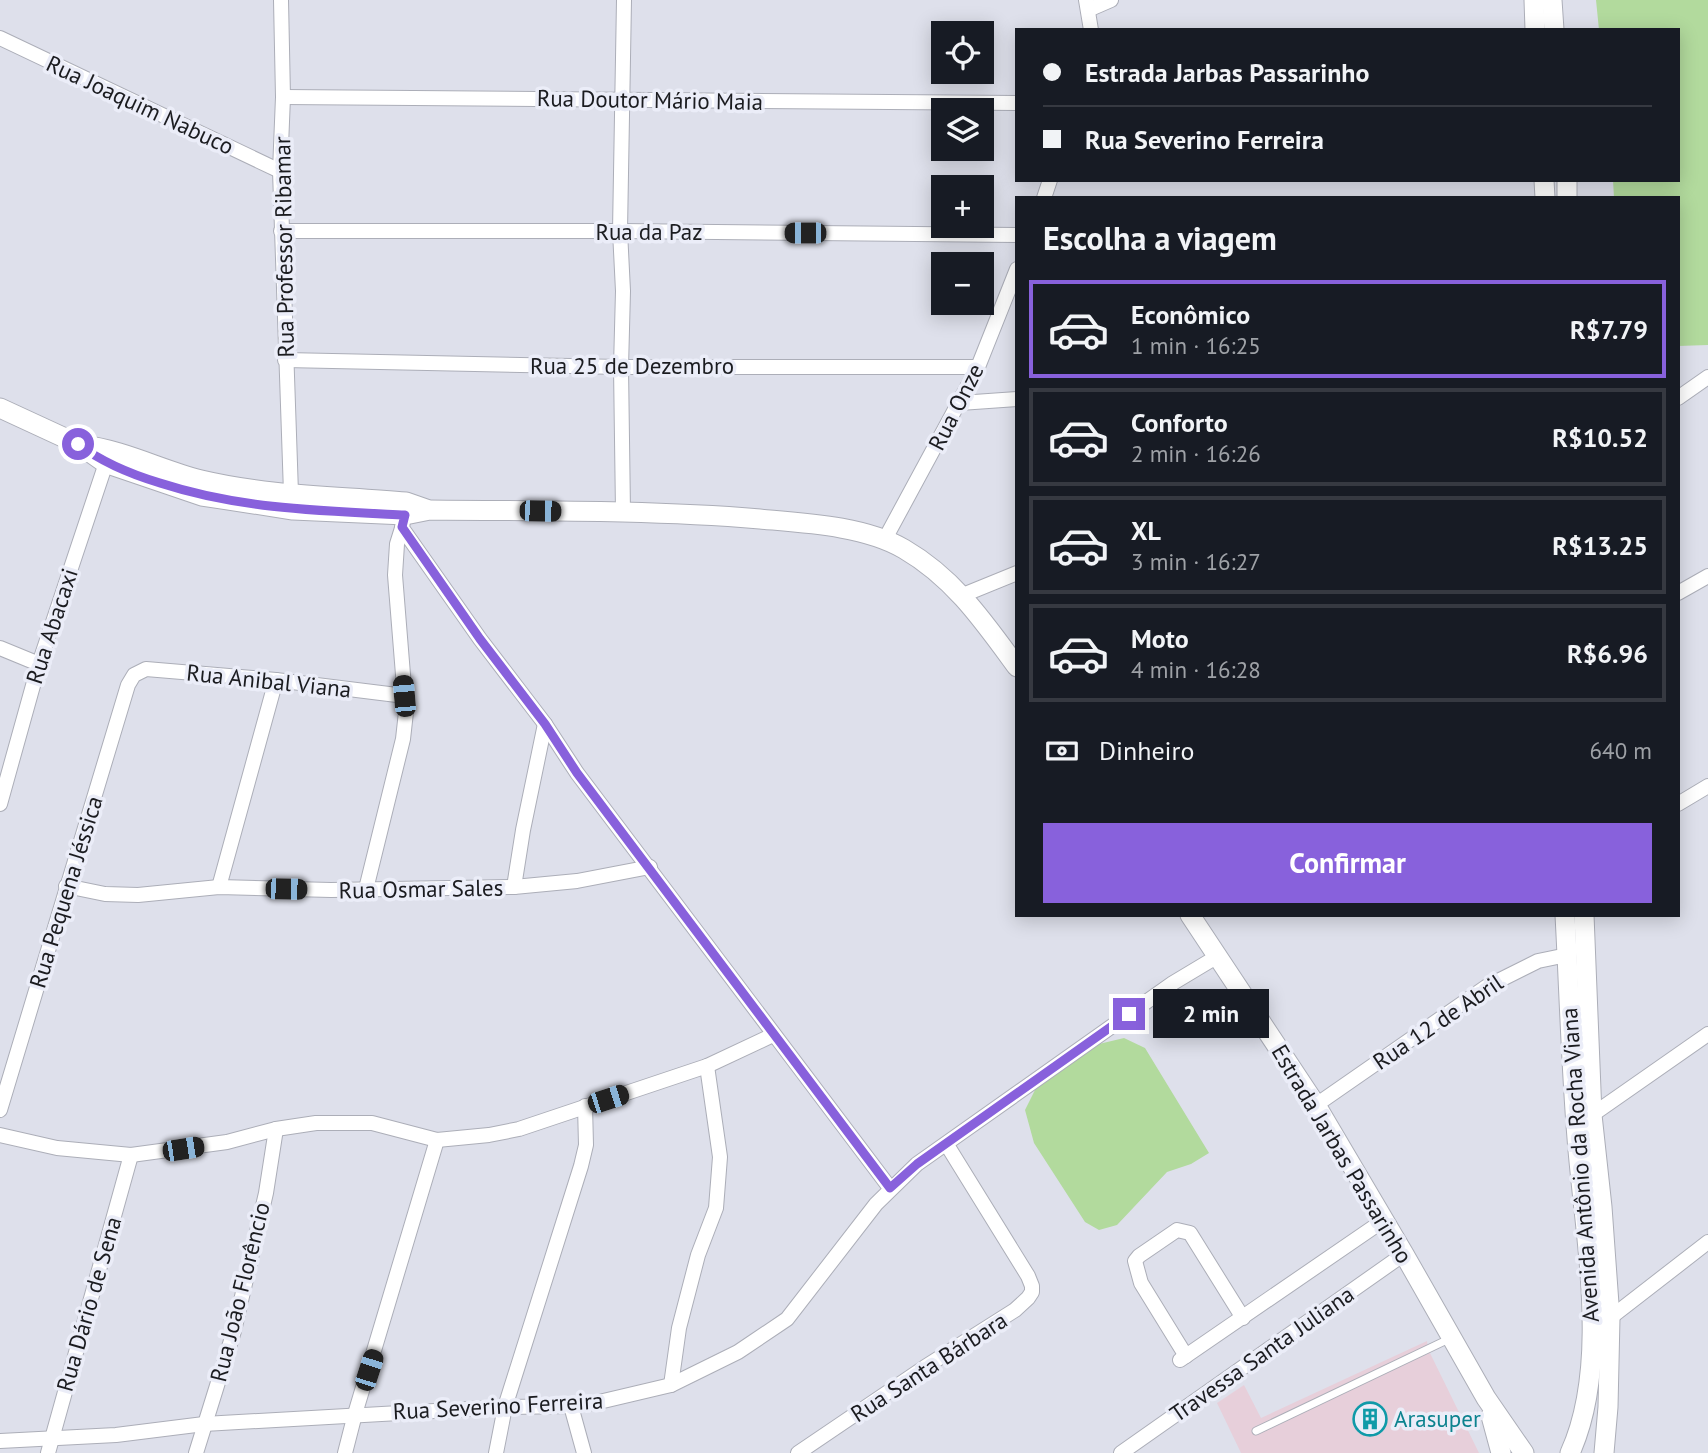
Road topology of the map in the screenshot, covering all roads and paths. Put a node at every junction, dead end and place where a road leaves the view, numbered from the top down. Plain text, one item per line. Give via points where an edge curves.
1 (281, 0) edge
2 (624, 0) edge
3 (1111, 0) edge
4 (1534, 0) edge
5 (1552, 0) edge
6 (1087, 5) edge
7 (1091, 28) edge
8 (1535, 28) edge
9 (1555, 28) edge
10 (0, 38) edge
11 (283, 97) junction
12 (622, 99) junction
13 (1015, 103) edge
14 (280, 171) junction
15 (281, 231) junction
16 (620, 231) junction
17 (1015, 235) edge
18 (1015, 274) edge
19 (285, 360) junction
20 (978, 367) junction
21 (621, 368) junction
22 (1708, 377) edge
23 (1680, 397) edge
24 (1015, 399) edge
25 (960, 403) junction
26 (0, 408) edge
27 (108, 456) junction
28 (291, 493) junction
29 (623, 512) junction
30 (404, 515) junction
31 (885, 539) junction
32 (1015, 574) edge
33 (1708, 576) edge
34 (1680, 592) edge
35 (963, 595) junction
36 (0, 648) edge
37 (39, 664) junction
38 (1015, 664) edge
39 (134, 675) joint
40 (276, 680) junction
41 (404, 696) junction
42 (545, 724) junction
43 (1708, 786) edge
44 (1680, 803) edge
45 (0, 804) edge
46 (650, 867) junction
47 (66, 886) junction
48 (219, 887) junction
49 (514, 887) junction
50 (366, 889) junction
51 (1191, 917) edge
52 (1565, 917) edge
53 (1584, 917) edge
54 (1567, 955) junction
55 (1218, 956) junction
56 (1708, 1034) edge
57 (773, 1035) junction
58 (707, 1066) junction
59 (1316, 1105) junction
60 (585, 1107) junction
61 (0, 1110) edge
62 (1592, 1115) junction
63 (276, 1129) junction
64 (0, 1135) edge
65 (438, 1140) junction
66 (947, 1145) junction
67 (131, 1155) junction
68 (890, 1188) junction
69 (1384, 1220) junction
70 (1708, 1242) edge
71 (1404, 1254) junction
72 (1244, 1318) junction
73 (1610, 1318) junction
74 (1451, 1338) junction
75 (671, 1385) junction
76 (1486, 1398) junction
77 (570, 1406) junction
78 (505, 1407) junction
79 (355, 1414) junction
80 (204, 1424) junction
81 (1256, 1431) dead end
82 (0, 1441) edge
83 (50, 1446) edge
84 (196, 1453) edge
85 (345, 1453) edge
86 (496, 1453) edge
87 (584, 1453) edge
88 (798, 1453) edge
89 (1121, 1453) edge
90 (1502, 1453) edge
91 (1524, 1453) edge
92 (1570, 1453) edge
93 (1604, 1453) edge

1 - 11 street, Rua Professor Ribamar
2 - 12 street
3 - 6 street
4 - 8 street
5 - 9 street
6 - 7 street
10 - 14 street, Rua Joaquim Nabuco
11 - 12 street, Rua Doutor Mário Maia
11 - 14 street, Rua Professor Ribamar
12 - 13 street, Rua Doutor Mário Maia
12 - 16 street
14 - 15 street, Rua Professor Ribamar
15 - 16 street, Rua da Paz
15 - 19 street, Rua Professor Ribamar
16 - 17 street, Rua da Paz
16 - 21 street
18 - 20 street, Rua Onze
19 - 21 street, Rua 25 de Dezembro
19 - 28 street, Rua Professor Ribamar
20 - 21 street, Rua 25 de Dezembro
20 - 25 street, Rua Onze
21 - 29 street
22 - 23 street
24 - 25 street
25 - 31 street, Rua Onze
26 - 27 street
27 - 28 street via 200,480
27 - 30 street via 202,496 293,510
27 - 37 street, Rua Abacaxi
28 - 30 street
29 - 30 street via 430,510
29 - 31 street via 820,525
30 - 41 street via 395,568
30 - 42 street via 480,639
31 - 35 street via 931,567
32 - 35 street
33 - 34 street
35 - 38 street
36 - 37 street
37 - 45 street, Rua Abacaxi
39 - 40 street, Rua Anibal Viana via 146,669
39 - 47 street, Rua Pequena Jéssica
40 - 41 street, Rua Anibal Viana
40 - 48 street
41 - 50 street via 403,739
42 - 46 street
42 - 49 street
43 - 44 street
46 - 49 street, Rua Osmar Sales
46 - 57 street
47 - 48 street, Rua Osmar Sales via 138,895
47 - 61 street, Rua Pequena Jéssica
48 - 50 street, Rua Osmar Sales
49 - 50 street, Rua Osmar Sales
51 - 55 street, Estrada Jarbas Passarinho
52 - 54 street, Avenida Antônio da Rocha Viana
53 - 62 street, Avenida Antônio da Rocha Viana
54 - 59 street, Rua 12 de Abril via 1538,961 1486,987
54 - 92 street, Avenida Antônio da Rocha Viana via 1577,1140 1591,1275 1587,1404
55 - 59 street, Estrada Jarbas Passarinho
55 - 66 street, Rua Severino Ferreira via 1172,983
56 - 62 street
57 - 58 street
57 - 68 street
58 - 60 street
58 - 75 street via 720,1157 716,1208 685,1304
59 - 69 street, Estrada Jarbas Passarinho
60 - 65 street via 519,1129
60 - 78 street via 586,1145 581,1166
62 - 73 street, Avenida Antônio da Rocha Viana
63 - 65 street via 372,1123
63 - 67 street via 227,1142
63 - 80 street, Rua João Florêncio via 238,1318
64 - 67 street via 57,1148
65 - 79 street
66 - 68 street, Rua Severino Ferreira
66 - 88 street, Rua Santa Bárbara via 1030,1281 1032,1292 1015,1310
67 - 83 street, Rua Dário de Sena
68 - 75 street, Rua Severino Ferreira via 787,1319 738,1352
69 - 71 street, Estrada Jarbas Passarinho
69 - 72 street
70 - 73 street
71 - 74 street, Estrada Jarbas Passarinho
71 - 89 street, Travessa Santa Juliana
72 - 72 street via 1190,1233 1177,1230 1135,1261 1141,1283 1182,1359
73 - 93 street, Avenida Antônio da Rocha Viana
74 - 76 street, Estrada Jarbas Passarinho
74 - 81 lane
75 - 77 street, Rua Severino Ferreira
76 - 90 street, Estrada Jarbas Passarinho
76 - 91 street, Estrada Jarbas Passarinho
77 - 78 street, Rua Severino Ferreira
77 - 87 street
78 - 79 street, Rua Severino Ferreira
78 - 86 street
79 - 80 street, Rua Severino Ferreira
79 - 85 street
80 - 83 street, Rua Severino Ferreira
80 - 84 street, Rua João Florêncio
82 - 83 street, Rua Severino Ferreira

